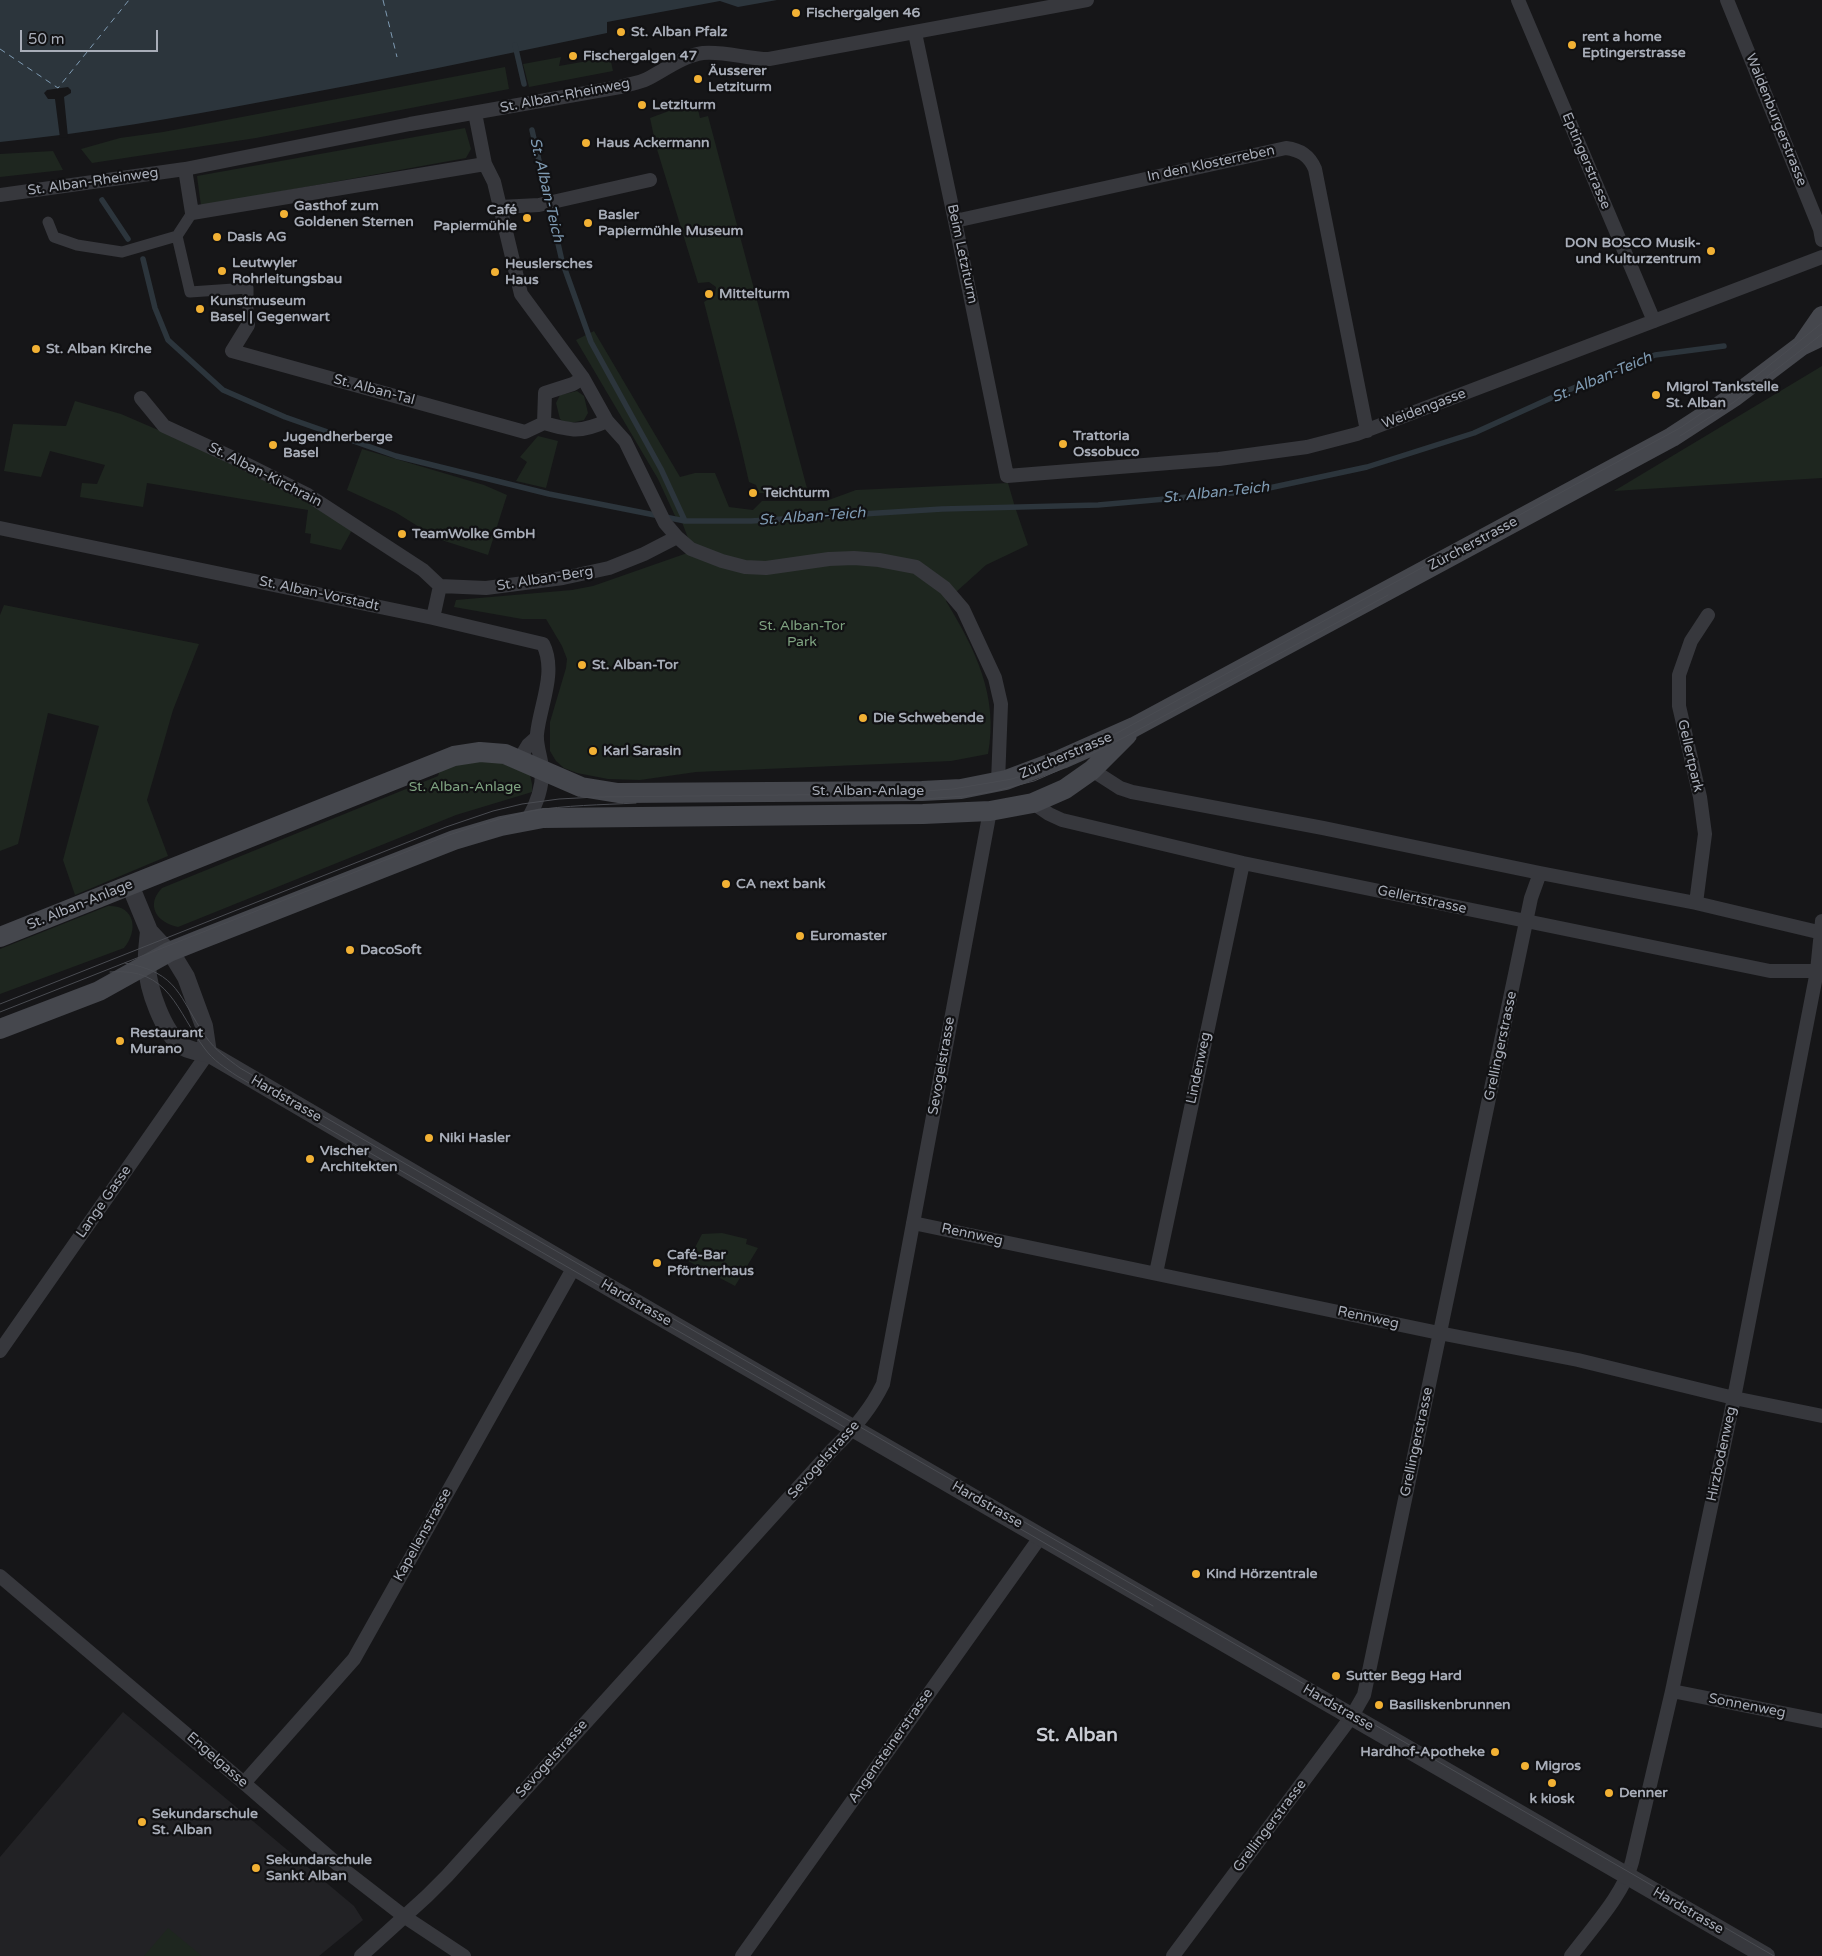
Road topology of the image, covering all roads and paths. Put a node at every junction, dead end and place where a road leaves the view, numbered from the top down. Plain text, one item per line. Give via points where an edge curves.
1 (1087, 0) edge
2 (1518, 0) edge
3 (1727, 0) edge
4 (914, 33) junction
5 (475, 113) junction
6 (485, 164) junction
7 (185, 168) junction
8 (650, 180) dead end
9 (0, 194) edge
10 (500, 206) junction
11 (192, 213) junction
12 (955, 221) junction
13 (48, 222) dead end
14 (177, 236) junction
15 (1822, 240) edge
16 (1822, 257) edge
17 (1822, 316) edge
18 (1654, 321) junction
19 (248, 325) joint
20 (1822, 336) edge
21 (1801, 346) junction
22 (583, 378) junction
23 (141, 398) dead end
24 (608, 421) junction
25 (544, 422) junction
26 (1367, 431) junction
27 (1006, 476) joint
28 (0, 528) edge
29 (676, 537) junction
30 (440, 586) junction
31 (1708, 615) dead end
32 (433, 618) junction
33 (1134, 727) junction
34 (536, 737) junction
35 (1062, 759) junction
36 (519, 760) junction
37 (1038, 768) junction
38 (542, 770) junction
39 (1092, 770) junction
40 (998, 782) junction
41 (1033, 803) junction
42 (990, 811) junction
43 (528, 819) junction
44 (1243, 863) junction
45 (1540, 873) junction
46 (130, 885) junction
47 (1696, 903) junction
48 (1822, 921) edge
49 (1527, 922) junction
50 (149, 931) junction
51 (1822, 933) edge
52 (0, 937) edge
53 (169, 952) junction
54 (147, 964) junction
55 (1817, 971) junction
56 (0, 1029) edge
57 (208, 1053) junction
58 (913, 1223) junction
59 (574, 1267) junction
60 (1156, 1273) junction
61 (1440, 1333) junction
62 (0, 1351) edge
63 (1734, 1398) junction
64 (1822, 1416) edge
65 (854, 1428) junction
66 (1041, 1536) junction
67 (0, 1576) edge
68 (1672, 1691) junction
69 (1352, 1716) junction
70 (1822, 1721) edge
71 (244, 1783) junction
72 (1628, 1876) junction
73 (405, 1917) junction
74 (361, 1956) edge
75 (464, 1956) edge
76 (742, 1956) edge
77 (1173, 1956) edge
78 (1571, 1956) edge
79 (1766, 1956) edge

1 - 4 street, St. Alban-Rheinweg
2 - 18 street, Eptingerstrasse
3 - 15 street, Waldenburgerstrasse
4 - 5 street, St. Alban-Rheinweg via 769,59 703,53 680,60 644,80 620,87
4 - 12 street, Beim Letziturm
5 - 6 street
5 - 7 street, St. Alban-Rheinweg
6 - 10 street
6 - 11 street
7 - 9 street, St. Alban-Rheinweg
7 - 11 street
8 - 10 street via 539,205
10 - 22 street via 521,294
11 - 14 street
12 - 26 street, In den Klosterreben via 1286,148 1303,153 1315,169
12 - 27 street, Beim Letziturm
13 - 14 street via 54,237 77,245 122,252
14 - 19 street via 190,292 248,288
16 - 18 street, Weidengasse
17 - 21 main road, Zürcherstrasse
18 - 26 street, Weidengasse
19 - 25 street, St. Alban-Tal via 232,352 525,432
20 - 21 main road, Zürcherstrasse
21 - 33 main road, Zürcherstrasse via 1735,396 1672,437
22 - 24 street
22 - 25 street via 544,393
23 - 30 street, St. Alban-Kirchrain via 164,426 308,495 423,570
24 - 25 street via 588,429 565,429
24 - 29 street via 625,441 665,522
26 - 27 street, Weidengasse via 1307,446 1219,459
28 - 32 street, St. Alban-Vorstadt
29 - 30 street, St. Alban-Berg via 609,568 563,578 486,588
29 - 40 street via 691,549 745,567 766,568 854,558 916,567 931,576 963,609 995,678 1001,704
30 - 32 street
31 - 47 street, Gellertpark via 1691,641 1679,676 1679,706 1705,834
32 - 34 street, St. Alban-Vorstadt via 543,644 548,653 549,671
33 - 35 main road, Zürcherstrasse
33 - 39 main road, Zürcherstrasse
34 - 36 street, St. Alban-Vorstadt
34 - 38 street, St. Alban-Vorstadt
35 - 37 main road, Zürcherstrasse
35 - 39 main road
36 - 38 main road, St. Alban-Anlage
36 - 46 main road, St. Alban-Anlage via 494,752 454,756
37 - 40 main road, Zürcherstrasse
37 - 41 main road
38 - 40 main road, St. Alban-Anlage via 581,787 618,792 922,791 961,789
38 - 43 street, St. Alban-Vorstadt via 536,802
39 - 41 main road, Zürcherstrasse via 1065,789
39 - 45 street via 1132,792
40 - 41 main road
40 - 42 main road
41 - 42 main road, Zürcherstrasse
41 - 44 street, Gellertstrasse via 1062,820
42 - 43 main road, St. Alban-Anlage
42 - 58 street, Sevogelstrasse
43 - 53 main road, St. Alban-Anlage via 454,840
44 - 49 street, Gellertstrasse
44 - 60 street, Lindenweg
45 - 47 street
45 - 49 street, Grellingerstrasse
46 - 50 street, Hardstrasse
46 - 52 main road, St. Alban-Anlage
47 - 51 street
48 - 51 street, Hirzbodenweg
49 - 55 street, Gellertstrasse via 1770,971
49 - 61 street, Grellingerstrasse
50 - 53 street, Hardstrasse
50 - 54 street, Hardstrasse
51 - 55 street, Hirzbodenweg
53 - 54 main road, St. Alban-Anlage
53 - 57 street, Hardstrasse via 186,977 204,1026
54 - 56 main road, St. Alban-Anlage via 99,991
54 - 57 street, Hardstrasse via 151,991 172,1036 188,1050
55 - 63 street, Hirzbodenweg
57 - 59 street, Hardstrasse
57 - 62 street, Lange Gasse
58 - 60 street, Rennweg
58 - 65 street, Sevogelstrasse via 883,1384
59 - 65 street, Hardstrasse
59 - 71 street, Kapellenstrasse via 354,1659
60 - 61 street, Rennweg
61 - 63 street, Rennweg via 1578,1360
61 - 69 street, Grellingerstrasse via 1364,1695
63 - 64 street, Rennweg
63 - 68 street, Hirzbodenweg
65 - 66 street, Hardstrasse
65 - 73 street, Sevogelstrasse
66 - 69 street, Hardstrasse
66 - 76 street, Angensteinerstrasse
67 - 71 street, Engelgasse
68 - 70 street, Sonnenweg
68 - 72 street, Hirzbodenweg
69 - 72 street, Hardstrasse
69 - 77 street, Grellingerstrasse
71 - 73 street, Engelgasse via 343,1869
72 - 78 street, Hirzbodenweg
72 - 79 street, Hardstrasse
73 - 74 street, Sevogelstrasse
73 - 75 street, Engelgasse

